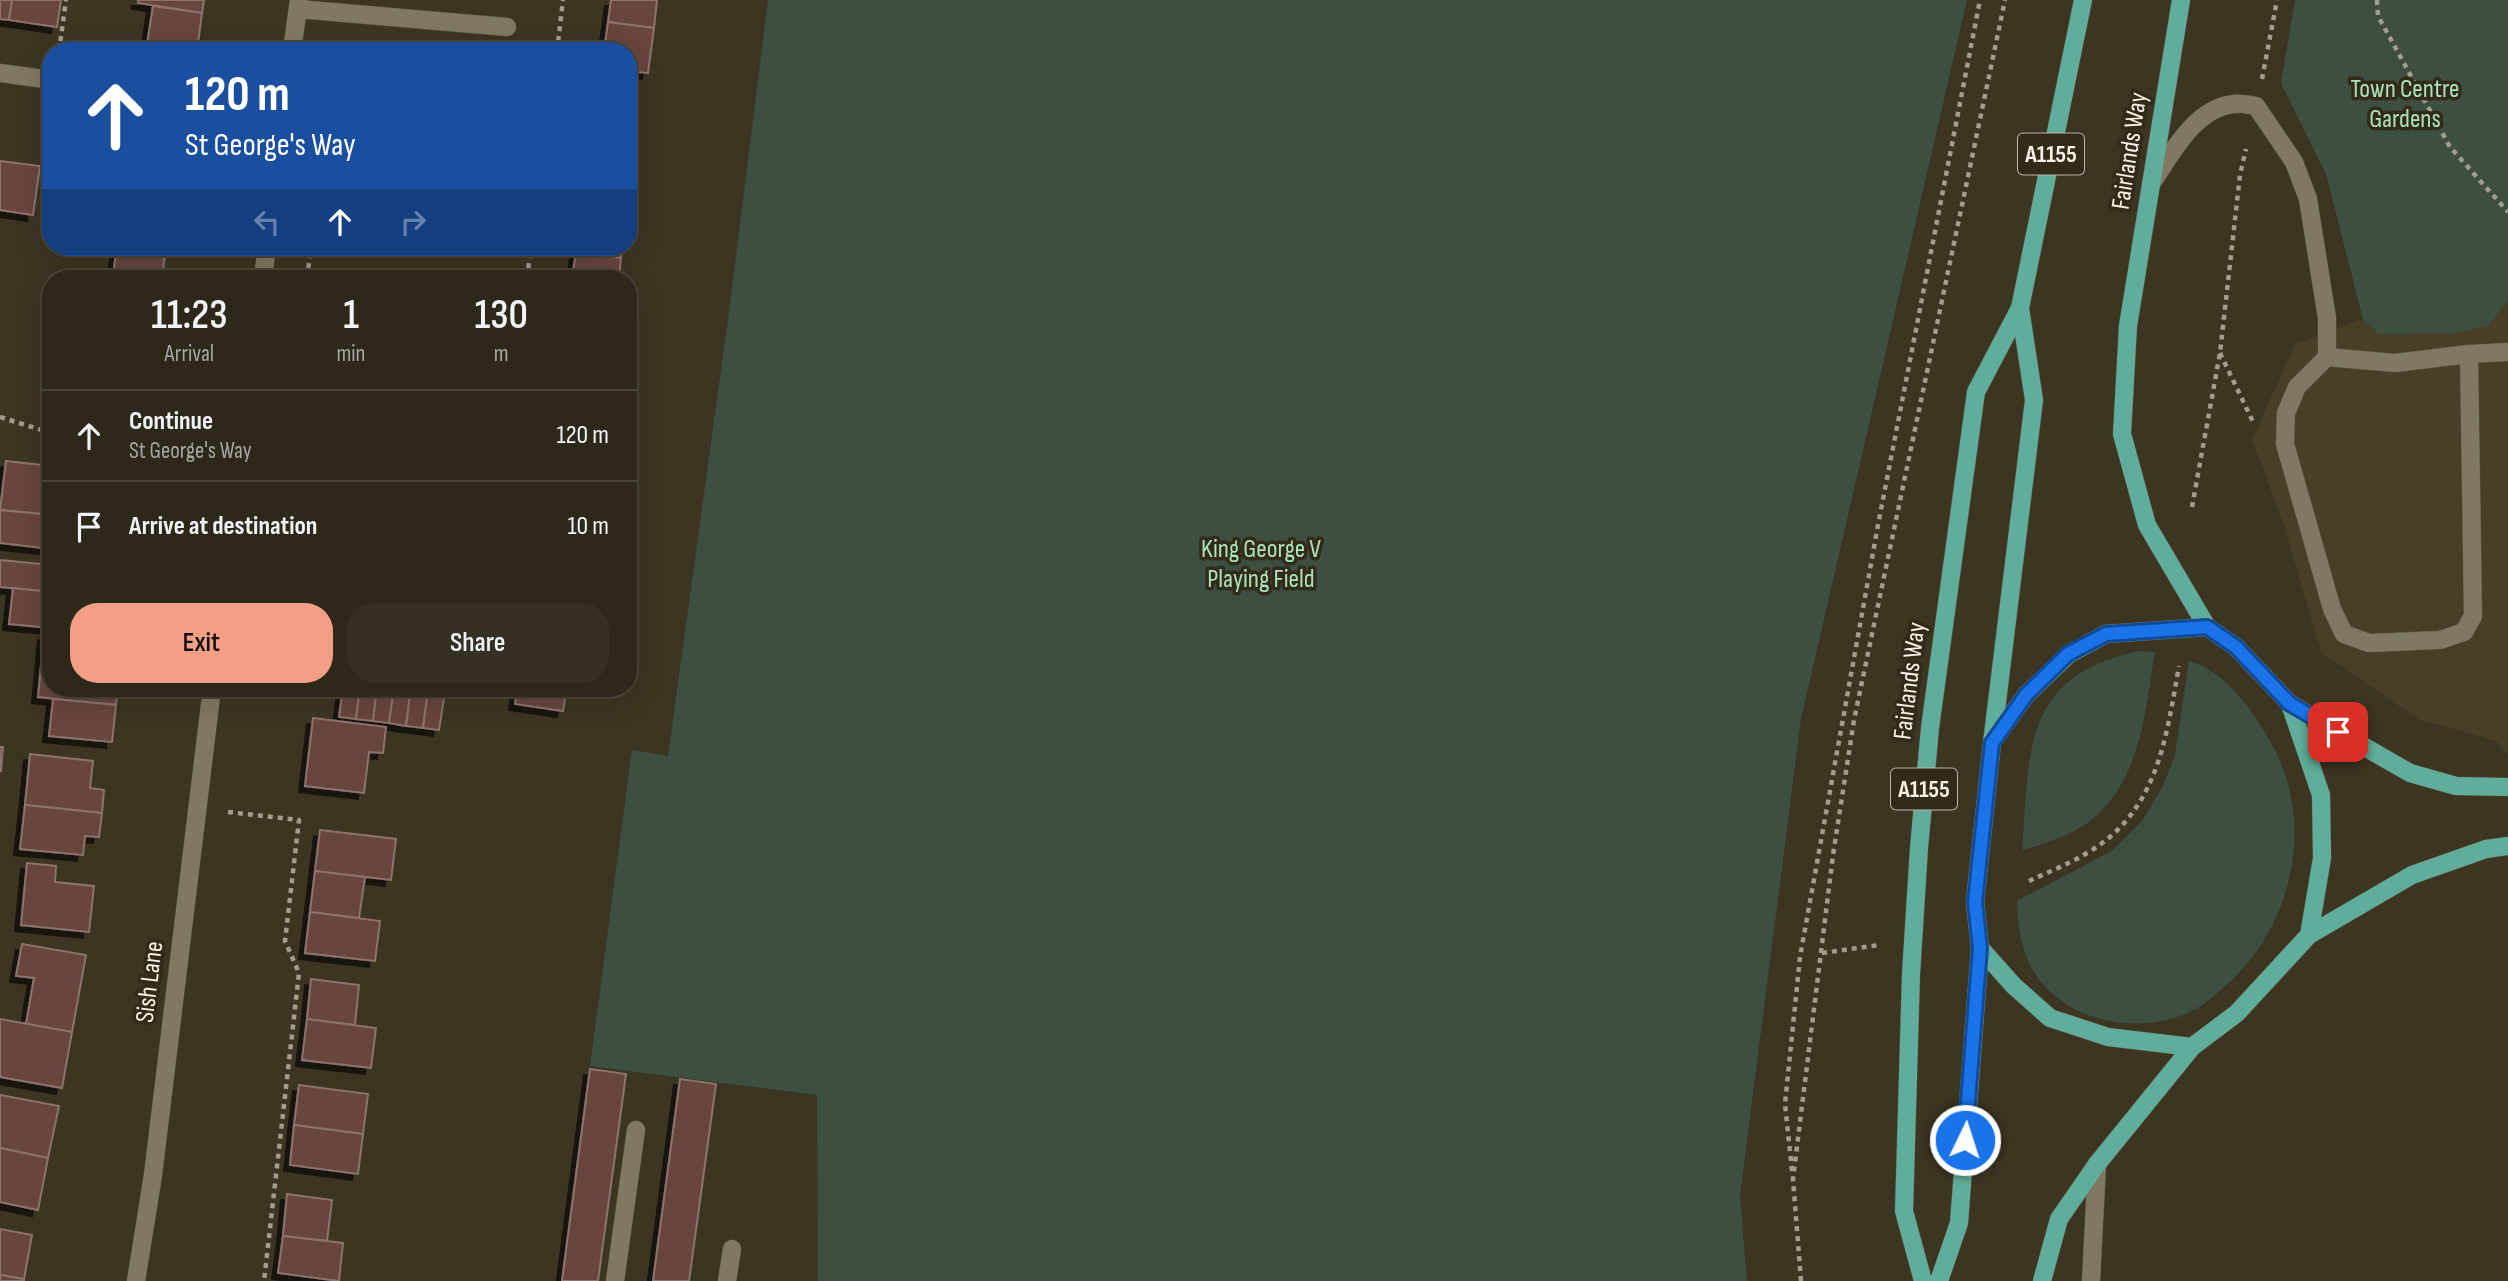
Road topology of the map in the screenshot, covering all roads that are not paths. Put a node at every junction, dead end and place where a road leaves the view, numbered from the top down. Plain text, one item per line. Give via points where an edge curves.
1 (2083, 0) edge
2 (2181, 0) edge
3 (299, 5) edge
4 (507, 27) dead end
5 (293, 42) edge
6 (0, 73) edge
7 (42, 79) edge
8 (2151, 184) junction
9 (2020, 308) junction
10 (2508, 352) edge
11 (2469, 354) junction
12 (2328, 357) junction
13 (2207, 627) junction
14 (211, 697) edge
15 (2290, 704) junction
16 (1992, 743) junction
17 (2508, 787) edge
18 (2508, 846) edge
19 (2309, 935) junction
20 (1980, 948) junction
21 (2192, 1047) junction
22 (636, 1130) dead end
23 (2096, 1164) junction
24 (732, 1249) dead end
25 (136, 1281) edge
26 (615, 1281) edge
27 (727, 1281) edge
28 (1923, 1281) edge
29 (1939, 1281) edge
30 (2042, 1281) edge
31 (2091, 1281) edge

1 - 9 main road, Fairlands Way / A1155
2 - 8 main road, Fairlands Way
3 - 4 street
3 - 5 street
6 - 7 street
8 - 12 street via 2187,132 2204,116 2233,104 2256,106 2294,162 2308,198 2327,318
8 - 13 main road, Fairlands Way via 2128,326 2122,434 2147,525
9 - 16 main road, Fairlands Way / A1155 via 2034,400
9 - 28 main road, Fairlands Way / A1155 via 1976,392 1930,729 1911,974 1904,1212
10 - 11 street
11 - 12 street via 2395,363
11 - 12 street via 2473,616 2464,632 2440,640 2370,643 2344,634 2332,609 2285,444 2286,414 2297,387
13 - 15 main road, Fairlands Way via 2236,647
13 - 16 main road, Fairlands Way / A1155 via 2106,634 2068,654 2026,695
14 - 25 street, Sish Lane
15 - 17 main road via 2410,773 2456,786
15 - 19 main road, Fairlands Way via 2321,795 2322,858
16 - 20 main road, Fairlands Way / A1155 via 1975,902
18 - 19 main road via 2412,875
19 - 21 main road via 2237,1013
20 - 21 main road via 2050,1018 2108,1037
20 - 29 main road, Fairlands Way / A1155 via 1959,1223
21 - 23 main road
22 - 26 street
23 - 30 main road via 2059,1219
23 - 31 street
24 - 27 street

